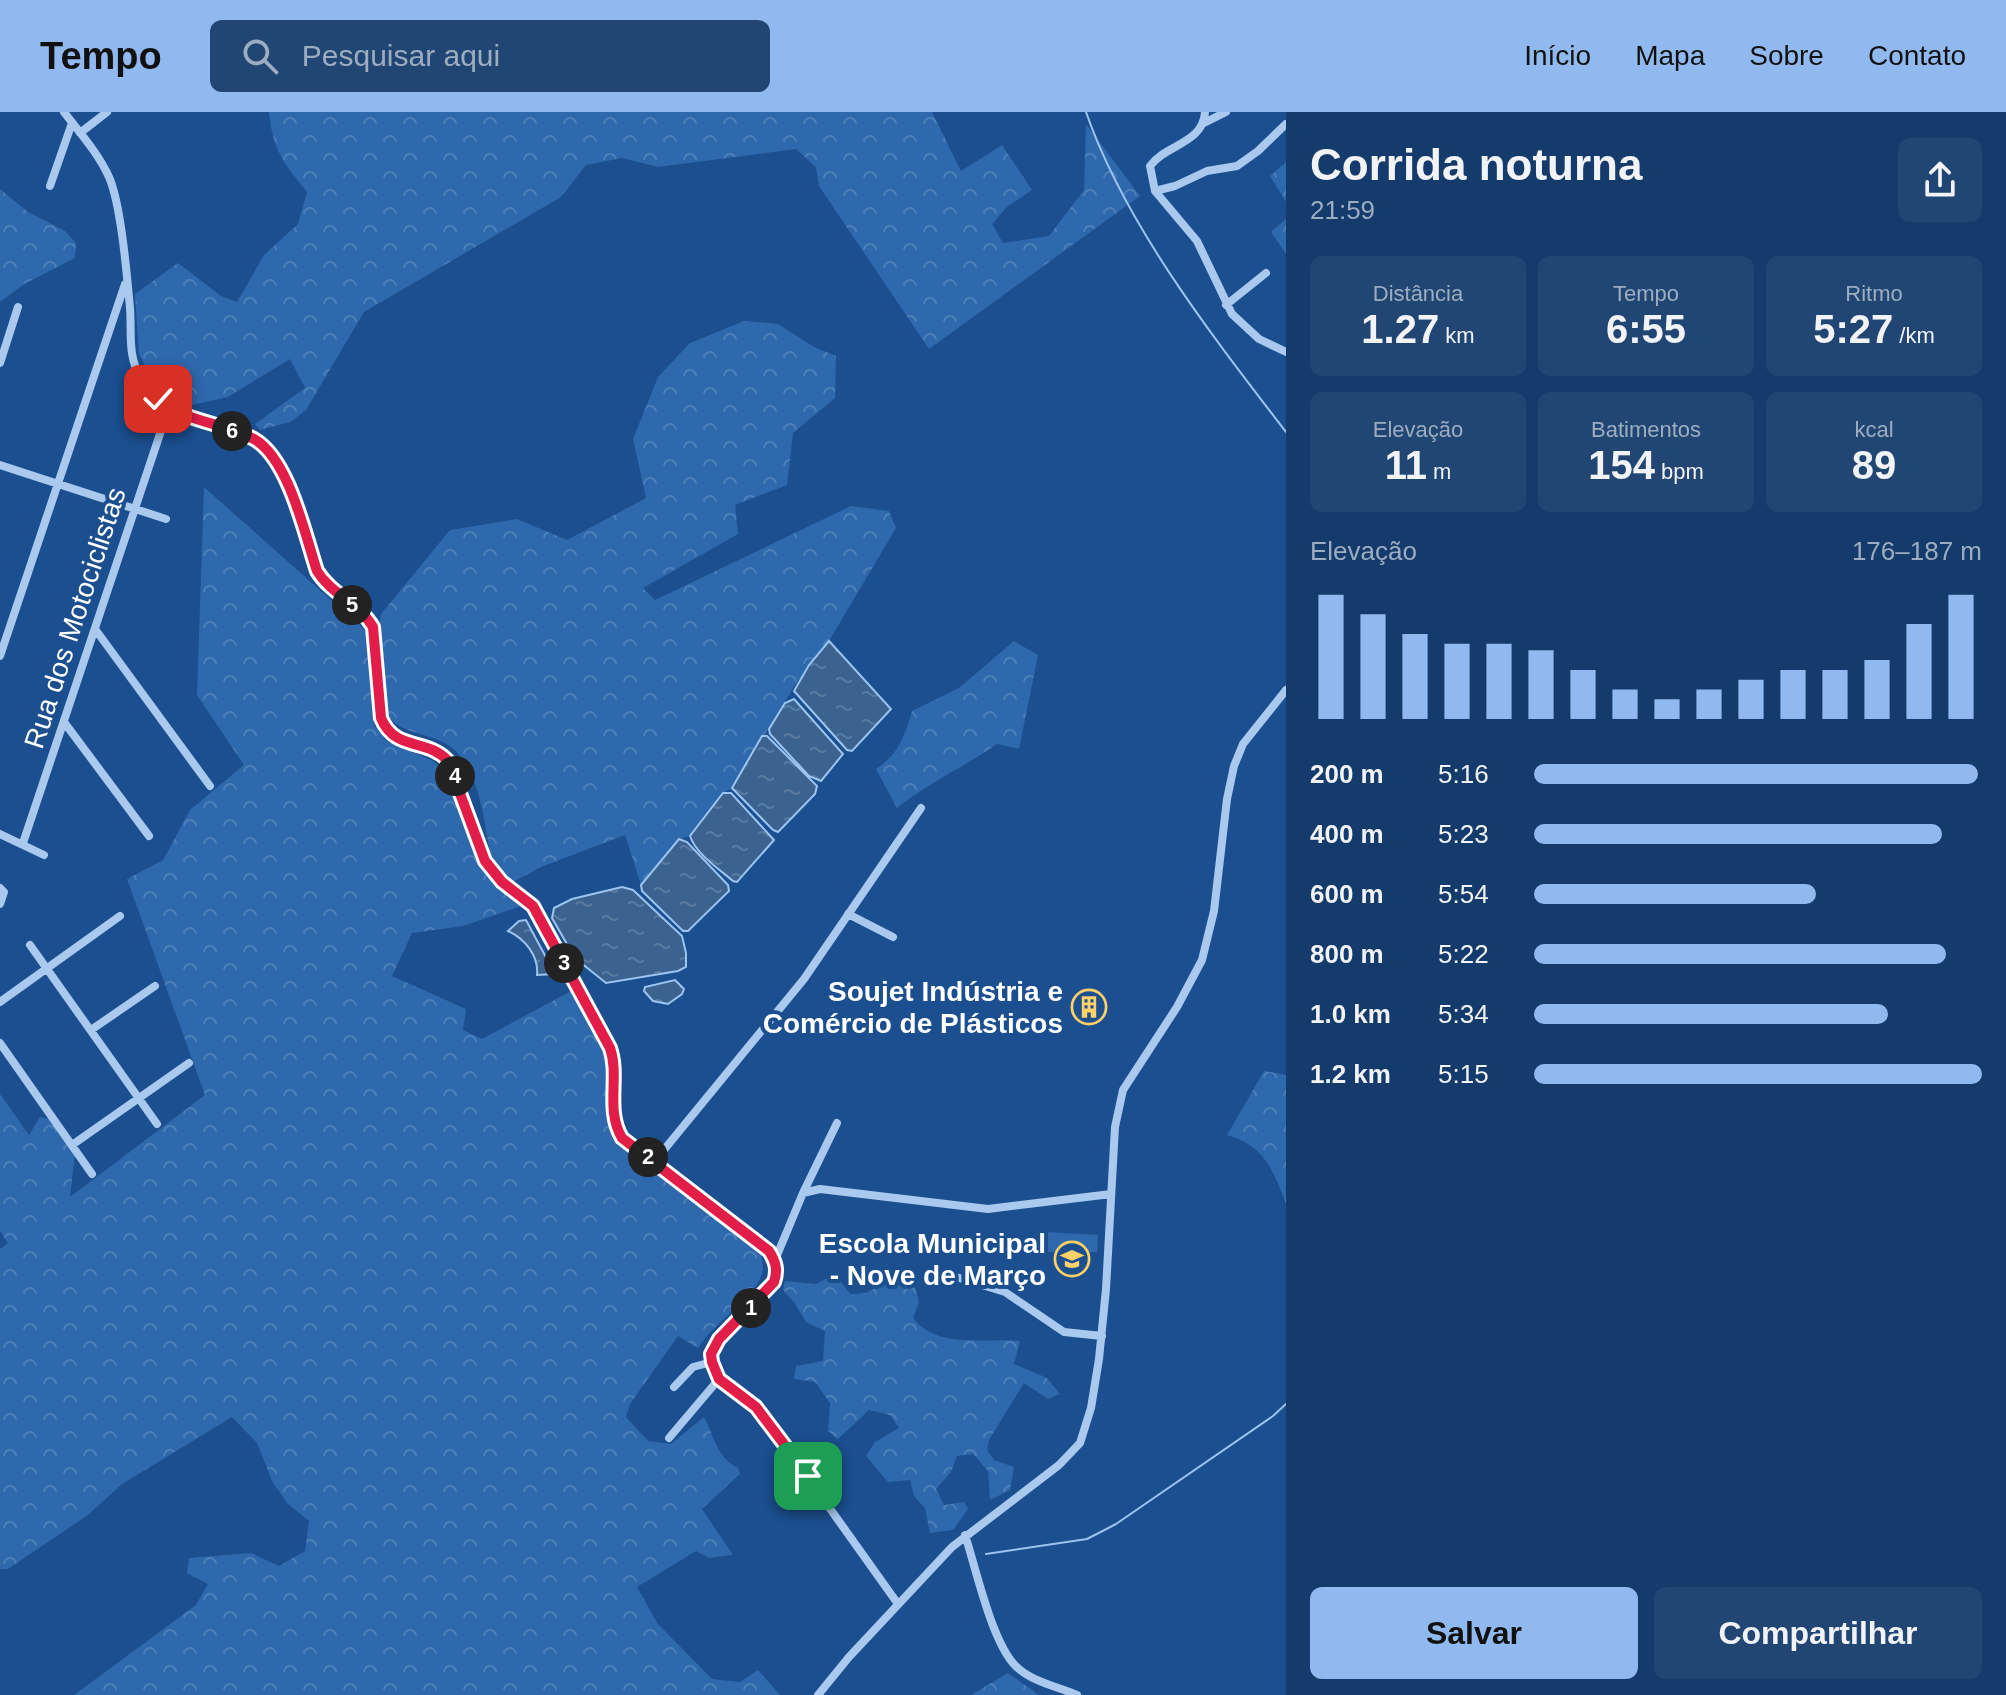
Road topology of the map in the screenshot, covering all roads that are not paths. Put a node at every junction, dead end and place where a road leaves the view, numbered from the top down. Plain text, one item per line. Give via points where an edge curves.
1 (64, 112) edge
2 (107, 112) edge
3 (1205, 112) edge
4 (1226, 112) edge
5 (72, 123) junction
6 (1204, 123) junction
7 (1286, 124) edge
8 (80, 133) junction
9 (50, 186) dead end
10 (1155, 191) junction
11 (1266, 273) dead end
12 (126, 280) junction
13 (1226, 305) junction
14 (18, 307) dead end
15 (1286, 352) edge
16 (0, 363) edge
17 (169, 407) junction
18 (0, 465) edge
19 (58, 484) junction
20 (135, 509) junction
21 (166, 519) dead end
22 (95, 629) junction
23 (0, 656) edge
24 (1286, 690) edge
25 (64, 722) junction
26 (210, 786) dead end
27 (921, 808) dead end
28 (0, 834) edge
29 (149, 836) dead end
30 (23, 843) junction
31 (44, 855) dead end
32 (0, 888) edge
33 (0, 904) edge
34 (848, 914) junction
35 (120, 916) dead end
36 (893, 937) dead end
37 (30, 945) dead end
38 (47, 968) junction
39 (155, 986) dead end
40 (0, 1002) edge
41 (91, 1030) junction
42 (0, 1043) edge
43 (189, 1063) dead end
44 (139, 1098) junction
45 (837, 1123) dead end
46 (157, 1124) dead end
47 (72, 1145) junction
48 (654, 1162) junction
49 (92, 1174) dead end
50 (803, 1193) junction
51 (1111, 1194) junction
52 (775, 1260) junction
53 (953, 1276) dead end
54 (1102, 1336) junction
55 (712, 1362) junction
56 (719, 1379) junction
57 (674, 1387) dead end
58 (669, 1438) dead end
59 (965, 1535) junction
60 (898, 1604) junction
61 (818, 1695) edge
62 (1077, 1695) edge

1 - 5 street
2 - 8 street
3 - 6 street
4 - 6 street
5 - 8 street
5 - 9 street
6 - 10 street via 1150,166
7 - 10 street via 1237,166
8 - 12 street via 110,181
10 - 13 street via 1197,241
11 - 13 street
12 - 17 street via 135,368
12 - 19 street
13 - 15 street via 1259,339
14 - 16 street
17 - 20 street, Rua dos Motociclistas
17 - 48 street via 254,439 280,469 322,580 373,627 384,726 396,738 448,761 485,861 533,906 610,1048 617,1129
18 - 19 street
19 - 20 street
19 - 23 street
20 - 21 street
20 - 22 street, Rua dos Motociclistas
22 - 25 street, Rua dos Motociclistas
22 - 26 street
24 - 51 street via 1238,755 1202,960 1123,1090
25 - 29 street
25 - 30 street, Rua dos Motociclistas
27 - 34 street
28 - 30 street
30 - 31 street
32 - 33 street
34 - 36 street
34 - 48 street via 768,1025
35 - 38 street
37 - 38 street
38 - 40 street
38 - 41 street
39 - 41 street
41 - 44 street
42 - 47 street
43 - 44 street
44 - 46 street
44 - 47 street
45 - 50 street
47 - 49 street
48 - 52 street
50 - 51 street via 833,1190 988,1209
50 - 52 street
51 - 54 street
52 - 55 street via 774,1282 719,1339
53 - 54 street via 1005,1292 1064,1332
54 - 59 street via 1080,1443 1059,1465
55 - 56 street
55 - 57 street via 693,1367
56 - 58 street
56 - 60 street via 764,1416
59 - 60 street
59 - 62 street via 994,1627 1011,1662 1031,1677
60 - 61 street

